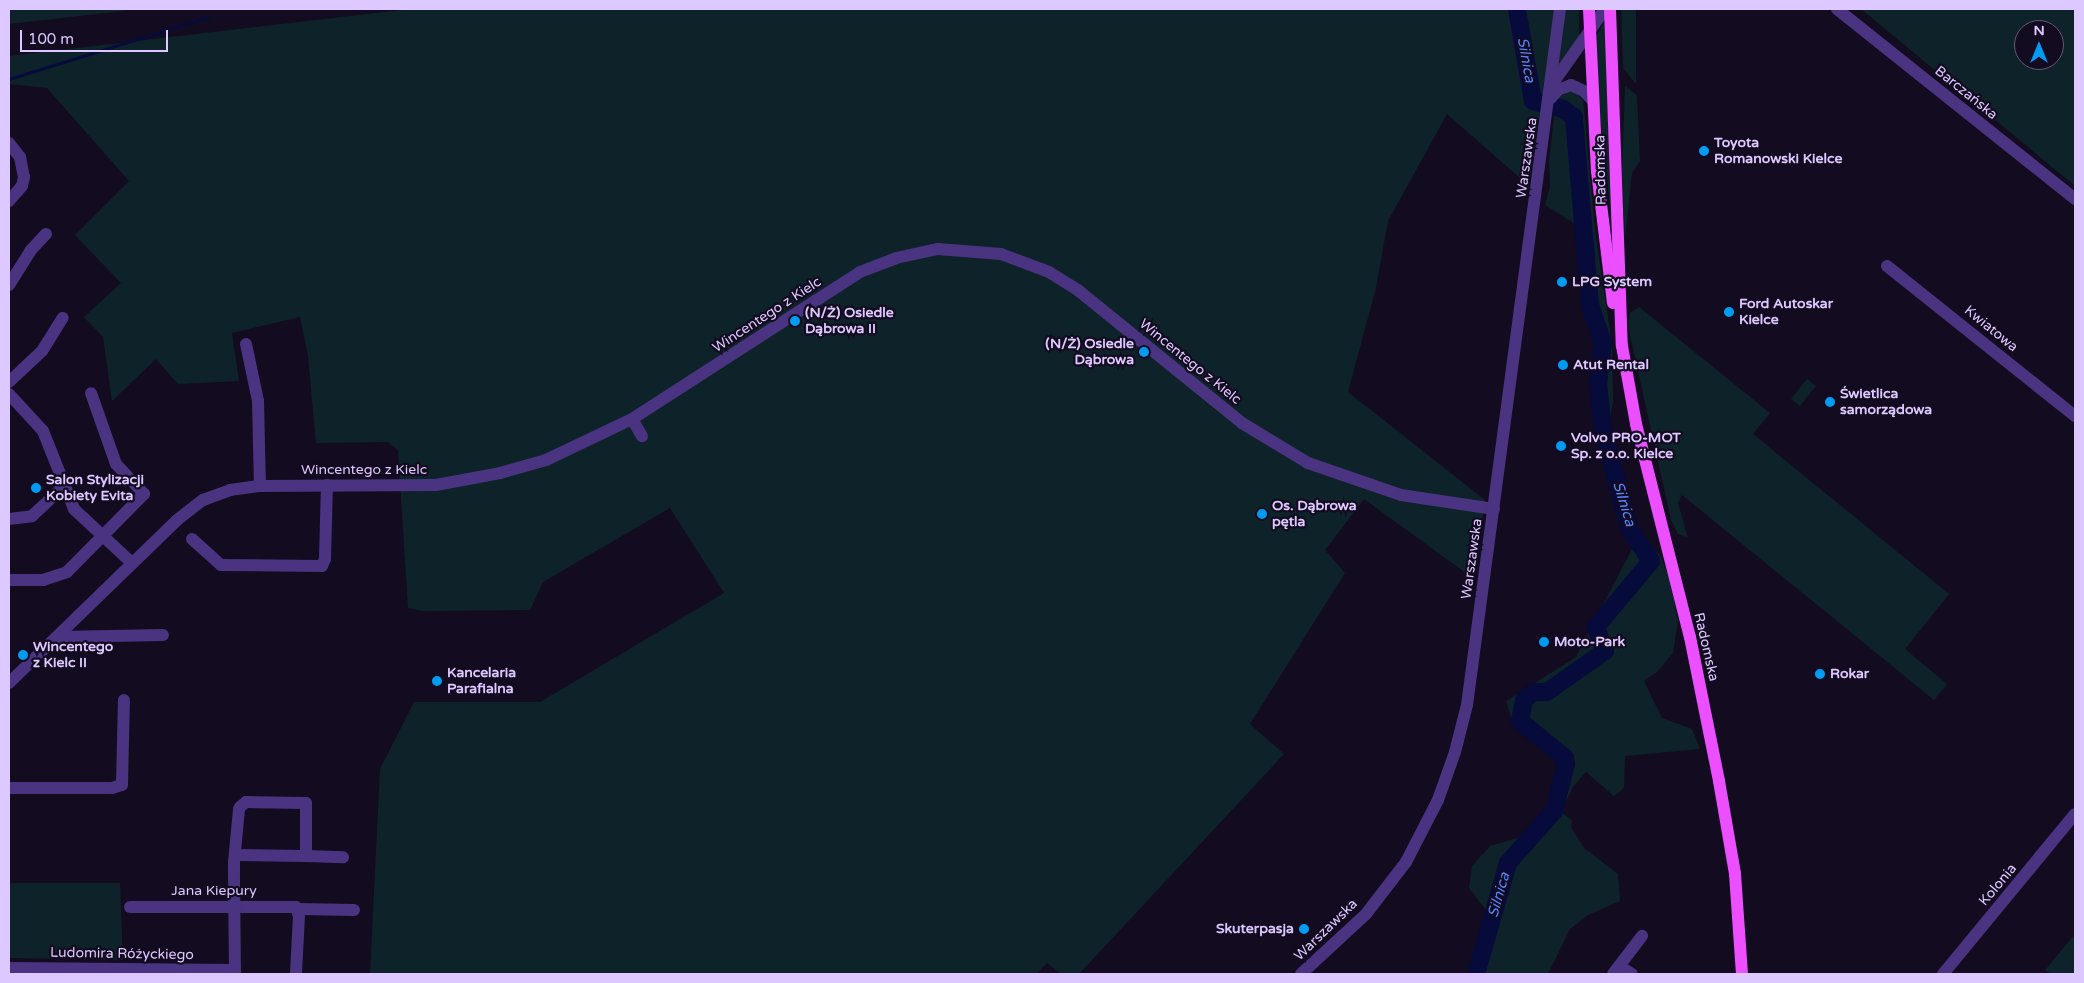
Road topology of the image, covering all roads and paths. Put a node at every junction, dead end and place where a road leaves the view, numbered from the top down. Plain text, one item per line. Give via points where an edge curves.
1 (1560, 9) edge
2 (1589, 9) edge
3 (1605, 9) edge
4 (1610, 9) edge
5 (1838, 9) edge
6 (1589, 34) junction
7 (1553, 83) junction
8 (1550, 98) junction
9 (1592, 100) junction
10 (9, 143) edge
11 (2075, 199) edge
12 (9, 201) edge
13 (46, 234) dead end
14 (1887, 266) dead end
15 (9, 285) edge
16 (63, 318) dead end
17 (1620, 330) junction
18 (246, 344) dead end
19 (9, 382) edge
20 (91, 392) dead end
21 (9, 394) edge
22 (2075, 416) edge
23 (632, 420) junction
24 (642, 436) dead end
25 (327, 485) junction
26 (260, 486) junction
27 (63, 487) junction
28 (1494, 509) junction
29 (9, 519) edge
30 (104, 538) junction
31 (192, 539) dead end
32 (132, 563) junction
33 (9, 580) edge
34 (163, 635) dead end
35 (58, 637) junction
36 (9, 683) edge
37 (124, 700) dead end
38 (9, 788) edge
39 (2075, 814) edge
40 (235, 855) junction
41 (306, 856) junction
42 (343, 856) dead end
43 (234, 906) junction
44 (130, 907) dead end
45 (298, 909) junction
46 (354, 910) dead end
47 (1642, 936) dead end
48 (9, 968) edge
49 (1616, 970) edge
50 (111, 971) edge
51 (235, 972) edge
52 (296, 974) edge
53 (1302, 974) edge
54 (1632, 974) edge
55 (1742, 974) edge
56 (1943, 974) edge

1 - 7 street, Warszawska
2 - 6 main road
3 - 6 street, Warszawska
4 - 17 main road, Radomska
5 - 11 street, Barczańska
6 - 7 street, Warszawska
6 - 9 main road
7 - 8 street, Warszawska
8 - 9 street via 1558,90 1571,85 1584,91
8 - 28 street, Warszawska
9 - 17 main road, Radomska via 1604,249
10 - 12 street via 20,157 24,178 22,186
13 - 15 street via 31,250
14 - 22 street, Kwiatowa
16 - 19 street via 42,351
17 - 55 main road, Radomska via 1636,424 1690,638 1719,781 1735,874
18 - 26 street via 258,401
20 - 30 street via 116,464 144,494
21 - 27 street via 43,431
23 - 24 street
23 - 25 street, Wincentego z Kielc via 546,460 476,479 398,487
23 - 28 street, Wincentego z Kielc via 860,272 922,251 976,249 1016,258 1064,280 1242,423 1297,458 1341,476 1401,494
25 - 26 street, Wincentego z Kielc
25 - 31 street via 326,559 322,566 221,565
26 - 32 street, Wincentego z Kielc via 230,490 203,500
27 - 29 street via 32,516
27 - 30 street via 79,514
28 - 53 street, Warszawska via 1467,705 1438,800 1406,862 1389,886 1345,936
30 - 32 street
30 - 33 street via 63,574 44,580
32 - 35 street, Wincentego z Kielc
34 - 35 street
35 - 36 street, Wincentego z Kielc
37 - 38 street via 122,785 112,788
39 - 56 street, Kolonia
40 - 41 street
40 - 41 street via 240,807 246,802 258,802 306,803
40 - 43 street
41 - 42 street
43 - 44 street, Jana Kiepury
43 - 45 street, Jana Kiepury via 288,906
43 - 51 street
45 - 46 street, Jana Kiepury
45 - 52 street
47 - 49 street
48 - 50 street, Ludomira Różyckiego
49 - 54 street
50 - 51 street, Ludomira Różyckiego

